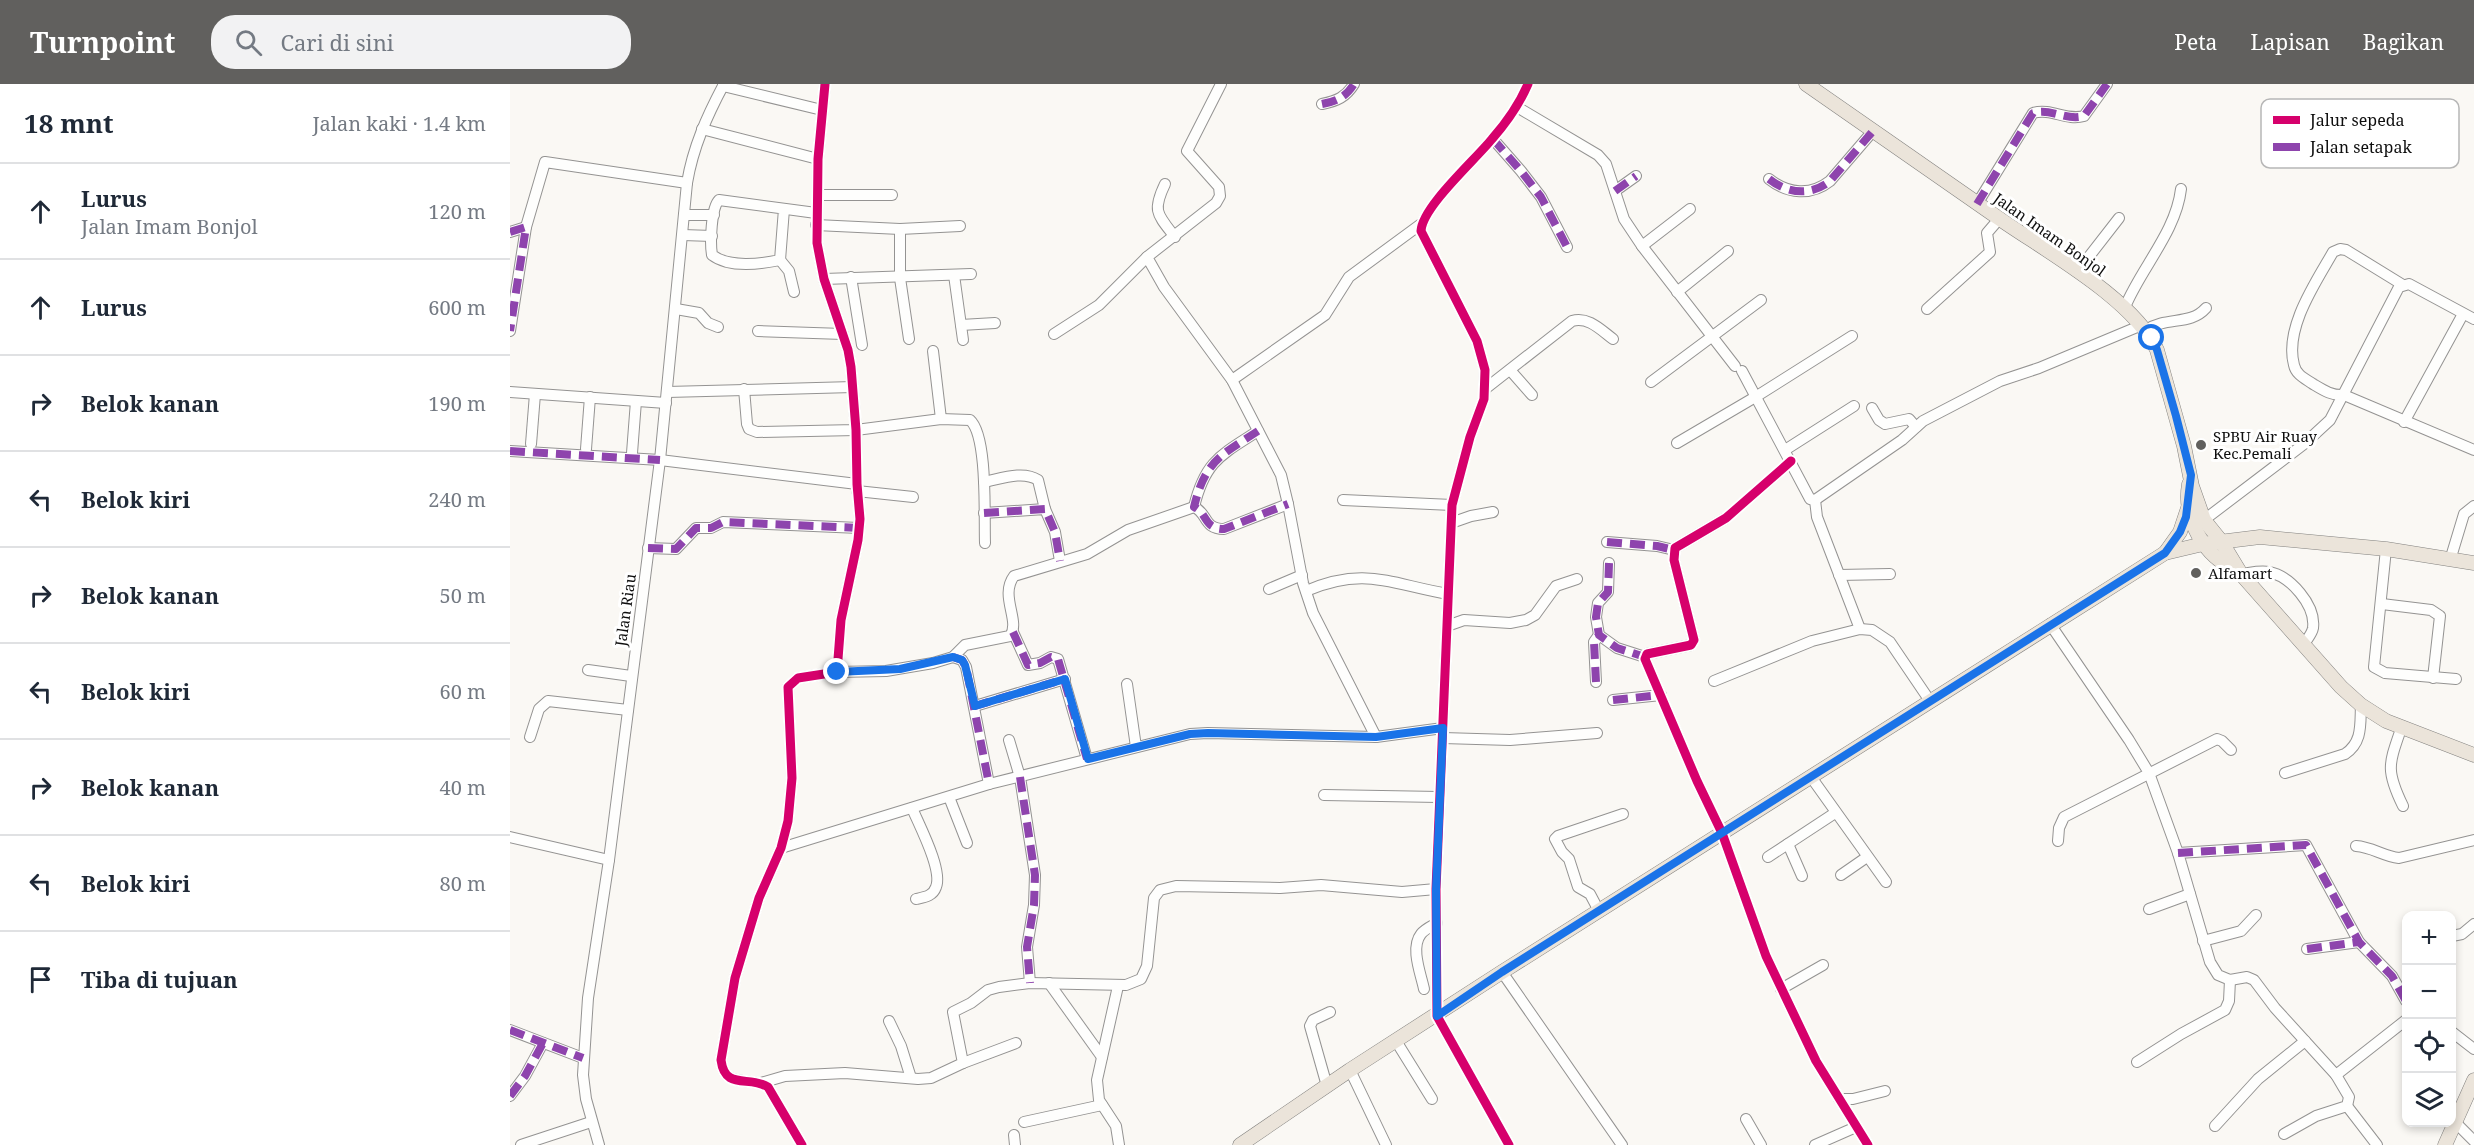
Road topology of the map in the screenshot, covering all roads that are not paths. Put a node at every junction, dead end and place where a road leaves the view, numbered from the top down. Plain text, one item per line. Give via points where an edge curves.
1 (825, 84) edge
2 (1221, 84) edge
3 (1354, 84) edge
4 (1528, 84) edge
5 (1806, 84) edge
6 (2107, 84) edge
7 (724, 85) edge
8 (1322, 104) dead end
9 (1517, 107) junction
10 (822, 110) junction
11 (702, 129) junction
12 (1873, 131) junction
13 (1493, 139) junction
14 (818, 159) junction
15 (1636, 176) dead end
16 (1769, 179) dead end
17 (687, 183) junction
18 (1165, 183) dead end
19 (2181, 189) dead end
20 (1615, 191) junction
21 (818, 195) junction
22 (892, 195) dead end
23 (1977, 204) junction
24 (784, 209) junction
25 (1690, 209) dead end
26 (684, 215) junction
27 (714, 215) junction
28 (2119, 218) dead end
29 (816, 219) junction
30 (1999, 219) junction
31 (1421, 224) junction
32 (960, 226) dead end
33 (526, 227) junction
34 (900, 229) junction
35 (510, 232) edge
36 (682, 235) junction
37 (712, 236) junction
38 (1174, 237) junction
39 (1642, 246) junction
40 (1567, 247) dead end
41 (1728, 251) dead end
42 (1147, 257) junction
43 (780, 260) junction
44 (2077, 272) junction
45 (971, 274) dead end
46 (954, 275) junction
47 (851, 277) junction
48 (900, 278) junction
49 (824, 279) junction
50 (2403, 285) junction
51 (794, 292) dead end
52 (1677, 292) junction
53 (1761, 300) dead end
54 (2125, 307) junction
55 (2206, 308) dead end
56 (676, 309) junction
57 (1927, 309) dead end
58 (2463, 314) junction
59 (2474, 319) edge
60 (995, 323) dead end
61 (961, 325) junction
62 (718, 327) dead end
63 (2144, 328) junction
64 (510, 331) edge
65 (758, 332) dead end
66 (843, 334) junction
67 (1054, 334) dead end
68 (1712, 336) junction
69 (1852, 336) dead end
70 (909, 339) dead end
71 (1613, 339) dead end
72 (963, 340) dead end
73 (862, 345) dead end
74 (933, 351) dead end
75 (1510, 370) junction
76 (1232, 380) junction
77 (1651, 382) dead end
78 (853, 387) junction
79 (744, 389) junction
80 (1485, 389) junction
81 (510, 392) edge
82 (535, 394) junction
83 (2344, 394) junction
84 (1532, 395) dead end
85 (1757, 396) junction
86 (590, 397) junction
87 (666, 397) junction
88 (636, 400) junction
89 (1854, 406) dead end
90 (1872, 408) dead end
91 (941, 419) junction
92 (2404, 422) junction
93 (1916, 427) junction
94 (856, 430) junction
95 (1258, 431) junction
96 (1677, 443) dead end
97 (531, 444) dead end
98 (586, 448) dead end
99 (1785, 450) junction
100 (2474, 450) edge
101 (510, 451) edge
102 (632, 453) dead end
103 (660, 460) junction
104 (1791, 461) junction
105 (2191, 475) junction
106 (984, 482) junction
107 (857, 487) junction
108 (913, 497) dead end
109 (1343, 500) dead end
110 (1815, 500) junction
111 (1288, 504) junction
112 (1452, 505) junction
113 (2474, 506) edge
114 (1194, 507) junction
115 (2188, 508) junction
116 (1045, 509) junction
117 (1493, 512) dead end
118 (984, 513) junction
119 (2204, 520) junction
120 (1451, 523) junction
121 (859, 528) junction
122 (2221, 541) junction
123 (1607, 542) dead end
124 (985, 543) dead end
125 (2203, 543) junction
126 (648, 548) junction
127 (2386, 549) junction
128 (1674, 550) junction
129 (2165, 553) junction
130 (2451, 557) junction
131 (1059, 561) junction
132 (2474, 562) edge
133 (1609, 563) dead end
134 (2240, 573) junction
135 (1890, 574) dead end
136 (1302, 575) junction
137 (1839, 575) junction
138 (1577, 579) dead end
139 (1269, 589) dead end
140 (1306, 591) junction
141 (1448, 594) junction
142 (2382, 604) junction
143 (2050, 624) junction
144 (1447, 626) junction
145 (1860, 629) junction
146 (1013, 632) junction
147 (1599, 635) junction
148 (2304, 644) junction
149 (953, 657) junction
150 (1646, 657) junction
151 (588, 670) dead end
152 (837, 672) junction
153 (631, 676) junction
154 (2433, 678) junction
155 (1065, 679) junction
156 (2456, 679) dead end
157 (1714, 681) dead end
158 (1596, 682) dead end
159 (1127, 684) dead end
160 (1660, 695) junction
161 (1613, 699) dead end
162 (1930, 701) junction
163 (2361, 705) junction
164 (975, 706) junction
165 (628, 710) junction
166 (2402, 726) junction
167 (1443, 733) junction
168 (1598, 733) dead end
169 (530, 737) dead end
170 (1376, 737) junction
171 (1009, 741) dead end
172 (1136, 747) junction
173 (2231, 750) dead end
174 (2474, 755) edge
175 (1088, 759) junction
176 (2149, 773) junction
177 (2285, 773) dead end
178 (1020, 777) junction
179 (1811, 777) junction
180 (989, 784) junction
181 (1324, 795) dead end
182 (1439, 796) junction
183 (949, 797) junction
184 (2403, 806) dead end
185 (912, 808) junction
186 (1835, 813) junction
187 (1623, 814) dead end
188 (1722, 833) junction
189 (510, 837) edge
190 (2474, 840) edge
191 (2058, 841) dead end
192 (967, 843) dead end
193 (1788, 844) junction
194 (2356, 846) dead end
195 (781, 848) junction
196 (2178, 853) junction
197 (1768, 857) dead end
198 (1867, 857) junction
199 (609, 860) junction
200 (1841, 875) dead end
201 (1802, 876) dead end
202 (1886, 882) dead end
203 (1436, 890) junction
204 (2190, 894) junction
205 (916, 899) dead end
206 (2149, 909) dead end
207 (1599, 911) junction
208 (2256, 915) dead end
209 (1437, 923) junction
210 (2474, 924) edge
211 (2456, 935) edge
212 (2204, 942) junction
213 (2359, 942) junction
214 (2307, 949) dead end
215 (1823, 965) dead end
216 (1502, 972) junction
217 (2230, 980) junction
218 (1030, 983) junction
219 (1049, 983) junction
220 (1118, 986) junction
221 (1424, 989) dead end
222 (1781, 989) junction
223 (2402, 994) edge
224 (1330, 1012) dead end
225 (1437, 1016) junction
226 (890, 1021) dead end
227 (2402, 1023) edge
228 (510, 1030) edge
229 (2456, 1036) edge
230 (1396, 1041) junction
231 (2306, 1041) junction
232 (543, 1043) junction
233 (1016, 1044) dead end
234 (2474, 1049) edge
235 (1102, 1057) junction
236 (583, 1059) junction
237 (2137, 1062) dead end
238 (963, 1063) junction
239 (1350, 1070) junction
240 (2336, 1075) junction
241 (911, 1078) junction
242 (2474, 1080) edge
243 (761, 1083) junction
244 (1327, 1086) junction
245 (1885, 1091) dead end
246 (510, 1096) edge
247 (1432, 1099) dead end
248 (1839, 1099) junction
249 (1102, 1105) junction
250 (2347, 1106) junction
251 (1746, 1119) dead end
252 (591, 1122) junction
253 (1024, 1122) dead end
254 (2456, 1123) joint
255 (2215, 1126) dead end
256 (1857, 1127) junction
257 (2454, 1127) edge
258 (2284, 1134) dead end
259 (2474, 1141) edge
260 (521, 1145) edge
261 (599, 1145) edge
262 (802, 1145) edge
263 (1119, 1145) edge
264 (1240, 1145) edge
265 (1386, 1145) edge
266 (1509, 1145) edge
267 (1622, 1145) edge
268 (1761, 1145) edge
269 (1815, 1145) edge
270 (1868, 1145) edge
271 (2377, 1145) edge
272 (2445, 1145) edge

1 - 10 street
2 - 38 street via 1187,151 1219,187 1220,196
3 - 8 street via 1342,98
4 - 9 street
5 - 12 main road, Jalan Imam Bonjol
6 - 23 street via 2084,116 2033,113
7 - 10 street
7 - 11 street, Jalan Riau
9 - 13 street
9 - 20 street via 1598,155 1606,164
10 - 14 street
11 - 14 street
11 - 17 street, Jalan Riau
12 - 16 street via 1822,188 1785,189
12 - 23 main road, Jalan Imam Bonjol
13 - 31 street via 1425,214
13 - 40 street via 1541,197
14 - 21 street
15 - 20 street
17 - 26 street, Jalan Riau
17 - 33 street via 545,162
18 - 38 street via 1157,212
19 - 54 street via 2174,217
20 - 39 street via 1624,219
21 - 22 street
21 - 29 street
23 - 30 main road, Jalan Imam Bonjol
24 - 27 street via 721,199 716,202
24 - 29 street
24 - 43 street
25 - 39 street
26 - 27 street
26 - 36 street, Jalan Riau
27 - 37 street
28 - 44 street
29 - 34 street
29 - 49 street
30 - 44 main road, Jalan Imam Bonjol
30 - 57 street via 1987,233 1990,252
31 - 76 street via 1348,277 1325,315
31 - 80 street via 1422,238 1482,353
32 - 34 street
33 - 35 street
33 - 64 street
34 - 48 street
36 - 37 street
36 - 56 street, Jalan Riau
37 - 43 street via 712,255 720,260 751,264
38 - 42 street
39 - 52 street
41 - 52 street
42 - 67 street via 1099,305
42 - 76 street via 1164,287
43 - 51 street via 789,271
44 - 54 main road, Jalan Imam Bonjol
45 - 46 street
46 - 48 street
46 - 61 street
47 - 48 street
47 - 49 street
47 - 73 street
48 - 70 street
49 - 66 street
50 - 58 street via 2409,284
50 - 83 street
50 - 83 street via 2346,250 2333,252 2298,322 2294,366 2302,377 2320,388
52 - 68 street
53 - 68 street
54 - 63 main road, Jalan Imam Bonjol
55 - 63 street via 2193,318
56 - 62 street via 699,313
56 - 87 street, Jalan Riau
58 - 59 street
58 - 92 street
60 - 61 street
61 - 72 street
63 - 93 street via 2000,381
63 - 105 main road, Jalan Imam Bonjol via 2157,350
65 - 66 street
66 - 78 street
68 - 77 street
68 - 85 street
69 - 85 street
71 - 75 street via 1592,323 1576,320
74 - 91 street
75 - 80 street
75 - 84 street
76 - 95 street
78 - 79 street
78 - 94 street
79 - 87 street
79 - 94 street via 747,424 753,432
80 - 112 street
81 - 82 street
82 - 86 street
82 - 97 street
83 - 92 street
83 - 119 street via 2319,431
85 - 96 street
85 - 99 street
86 - 88 street
86 - 98 street
87 - 88 street
87 - 103 street, Jalan Riau
88 - 102 street
89 - 99 street
90 - 93 street via 1885,424 1909,419
91 - 94 street
91 - 106 street via 973,422 980,441
92 - 100 street
93 - 110 street
94 - 107 street
95 - 111 street via 1281,475
95 - 114 street via 1222,454 1202,477
99 - 104 street
101 - 103 street
103 - 107 street
103 - 126 street, Jalan Riau
104 - 110 street via 1810,499
104 - 128 street via 1726,518
105 - 115 main road, Jalan Imam Bonjol
105 - 119 main road, Jalan Imam Bonjol
106 - 116 street via 1032,476 1038,480
106 - 118 street
107 - 108 street
107 - 121 street
109 - 112 street
110 - 137 street via 1815,514
111 - 114 street via 1224,529 1215,529
111 - 136 street
112 - 120 street
113 - 130 street via 2464,514
114 - 131 street via 1128,530 1087,554
115 - 125 main road, Jalan Imam Bonjol
115 - 129 main road via 2180,532
116 - 118 street
116 - 131 street via 1055,532
117 - 120 street
118 - 124 street
119 - 122 main road, Jalan Imam Bonjol
120 - 141 street
121 - 126 street via 723,522 711,528 696,528 676,549
121 - 152 street via 840,620
122 - 125 main road
122 - 127 main road via 2282,538
122 - 134 main road, Jalan Imam Bonjol
123 - 128 street
125 - 129 main road
125 - 134 main road via 2224,564
126 - 153 street, Jalan Riau
127 - 130 main road
127 - 142 street
128 - 150 street via 1694,640 1691,645
129 - 143 main road
130 - 132 main road
131 - 146 street via 1018,574 1011,580 1008,595
133 - 147 street via 1608,592 1598,603 1596,617
134 - 148 main road
134 - 148 street via 2269,572 2299,592 2313,620 2313,629
135 - 137 street
136 - 139 street
136 - 140 street
137 - 145 street
138 - 144 street via 1556,586 1526,620 1464,620
140 - 141 street via 1367,577
140 - 170 street via 1329,647
141 - 144 street
142 - 154 street via 2431,610 2440,616
142 - 154 street via 2374,667 2385,673
143 - 162 main road
143 - 176 street
144 - 167 street
145 - 157 street via 1812,641
145 - 162 street via 1872,630 1890,642
146 - 149 street via 1010,636 965,645
146 - 155 street via 1028,665 1056,657
147 - 150 street via 1617,648
147 - 158 street via 1594,642
148 - 163 main road
149 - 152 street via 900,669
149 - 164 street via 965,665
150 - 160 street
151 - 153 street
152 - 195 street via 798,678 788,687 792,778
153 - 165 street, Jalan Riau
154 - 156 street
155 - 164 street
155 - 175 street
159 - 172 street
160 - 161 street
160 - 188 street
162 - 179 main road
163 - 166 main road
163 - 177 street via 2359,735 2352,748 2345,754
164 - 180 street
165 - 169 street via 548,701 539,709
165 - 199 street, Jalan Riau
166 - 174 main road
166 - 184 street via 2389,774
167 - 168 street via 1510,740
167 - 170 street
167 - 182 street
170 - 172 street via 1208,733
171 - 178 street
172 - 175 street
173 - 176 street via 2217,740
175 - 178 street
176 - 191 street via 2064,817
176 - 196 street
178 - 180 street
178 - 218 street via 1035,875 1027,947
179 - 186 street
179 - 188 main road
180 - 183 street
181 - 182 street
182 - 203 street
183 - 185 street
183 - 192 street
185 - 195 street
185 - 205 street via 937,878 931,894
186 - 193 street
186 - 198 street
187 - 207 street via 1555,839 1569,859 1578,887 1590,894
188 - 207 main road
188 - 222 street
189 - 199 street
190 - 194 street via 2399,858
193 - 197 street
193 - 201 street
195 - 243 street via 759,898 730,997 721,1060 727,1077
196 - 204 street
196 - 213 street via 2306,845
198 - 200 street
198 - 202 street
199 - 236 street, Jalan Riau
203 - 209 street
203 - 220 street via 1402,892 1320,885 1165,888 1154,898 1144,976
204 - 206 street
204 - 212 street
207 - 216 main road
208 - 212 street via 2241,931
209 - 221 street via 1422,933 1417,942
209 - 225 street
210 - 211 street
212 - 217 street via 2213,968 2221,978
213 - 214 street
213 - 223 street via 2392,976
215 - 222 street
216 - 225 main road
216 - 267 street
217 - 231 street via 2254,980
217 - 237 street via 2225,1010
218 - 219 street
218 - 238 street via 993,988 953,1010
219 - 220 street
219 - 235 street
220 - 235 street
222 - 248 street
224 - 244 street via 1313,1020 1310,1026
225 - 230 main road
225 - 266 street
226 - 241 street
227 - 240 street
228 - 232 street
229 - 234 street
230 - 239 main road
230 - 247 street
231 - 240 street
231 - 255 street via 2258,1079
232 - 236 street
232 - 246 street
233 - 238 street
235 - 249 street via 1097,1080
236 - 252 street, Jalan Riau
238 - 241 street via 936,1077
239 - 244 main road
239 - 265 street
240 - 250 street via 2349,1097
241 - 243 street via 845,1072 785,1076
242 - 254 main road
243 - 262 street via 774,1093
244 - 264 main road
245 - 248 street via 1853,1100
248 - 256 street
249 - 253 street
249 - 263 street via 1113,1120
250 - 258 street via 2316,1116
250 - 271 street
251 - 268 street
252 - 260 street
252 - 261 street, Jalan Riau
254 - 259 street
256 - 269 street
256 - 270 street
257 - 272 main road

